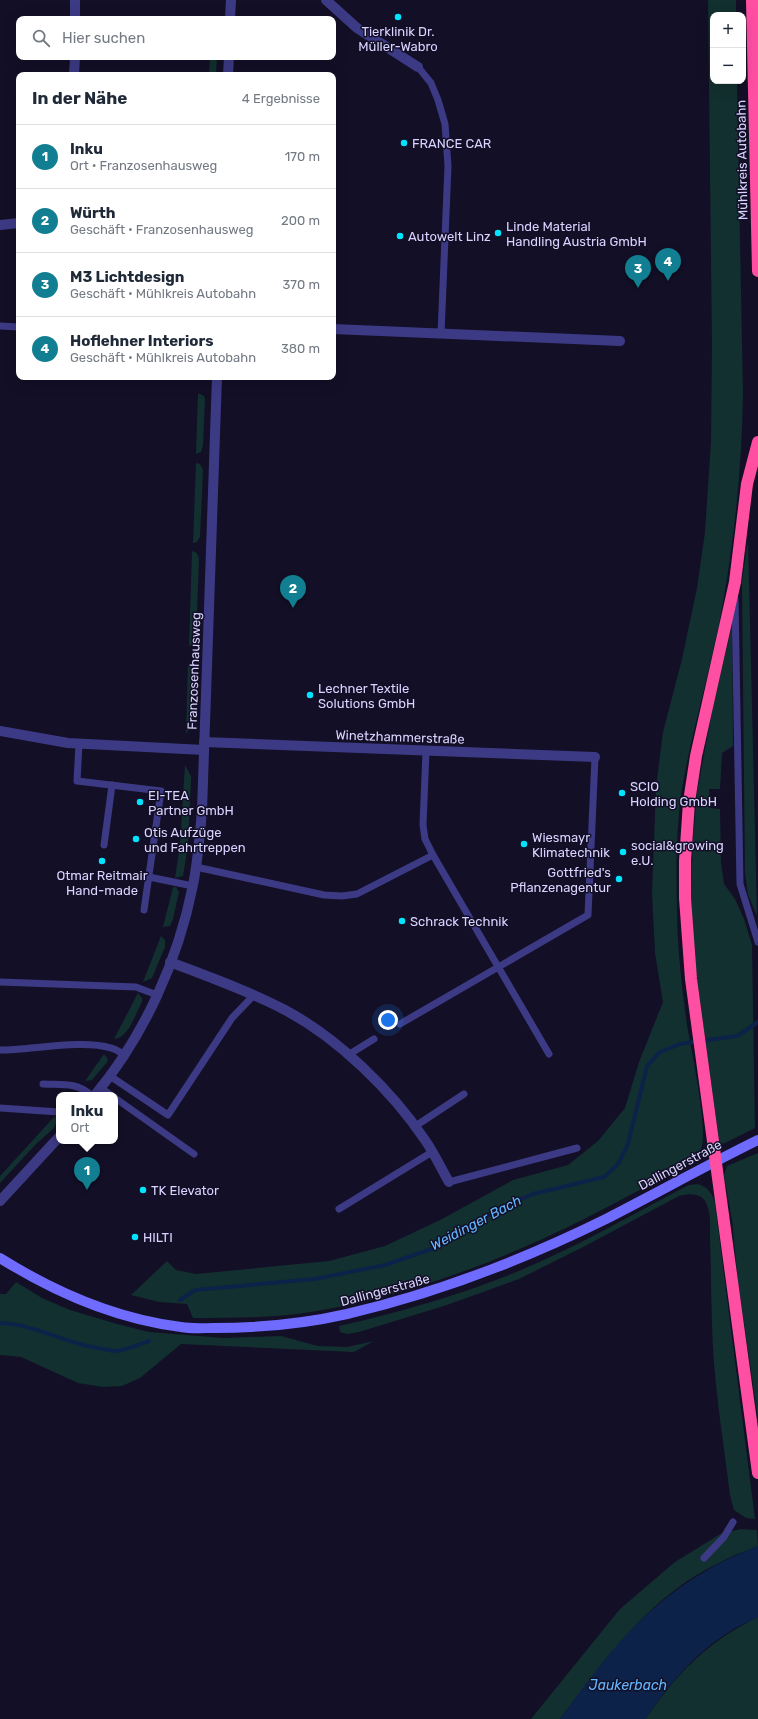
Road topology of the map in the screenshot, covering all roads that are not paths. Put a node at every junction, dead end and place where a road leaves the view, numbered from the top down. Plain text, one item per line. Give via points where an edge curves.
1 (75, 0) edge
2 (231, 0) edge
3 (326, 0) edge
4 (752, 0) edge
5 (75, 16) edge
6 (230, 16) edge
7 (75, 60) edge
8 (229, 60) edge
9 (418, 67) joint
10 (74, 72) edge
11 (228, 72) edge
12 (16, 223) edge
13 (0, 225) edge
14 (758, 271) edge
15 (0, 326) edge
16 (16, 326) edge
17 (336, 329) edge
18 (441, 334) junction
19 (620, 340) dead end
20 (217, 380) edge
21 (758, 442) edge
22 (735, 582) junction
23 (0, 732) edge
24 (80, 744) junction
25 (204, 746) junction
26 (426, 751) junction
27 (595, 757) joint
28 (112, 785) junction
29 (104, 845) dead end
30 (433, 855) junction
31 (196, 867) junction
32 (149, 876) junction
33 (193, 886) junction
34 (144, 910) dead end
35 (758, 942) edge
36 (170, 962) junction
37 (498, 967) junction
38 (0, 982) edge
39 (157, 995) junction
40 (253, 996) junction
41 (400, 1024) dead end
42 (374, 1039) dead end
43 (0, 1050) edge
44 (549, 1054) dead end
45 (124, 1055) junction
46 (348, 1055) junction
47 (110, 1076) junction
48 (43, 1084) dead end
49 (98, 1091) edge
50 (88, 1092) edge
51 (464, 1094) dead end
52 (118, 1100) edge
53 (0, 1108) edge
54 (56, 1112) edge
55 (414, 1127) junction
56 (56, 1140) edge
57 (758, 1140) edge
58 (577, 1148) dead end
59 (432, 1152) junction
60 (194, 1154) dead end
61 (716, 1161) junction
62 (449, 1182) joint
63 (0, 1201) edge
64 (339, 1208) dead end
65 (0, 1258) edge
66 (758, 1473) edge
67 (734, 1522) dead end
68 (704, 1558) dead end

1 - 5 street
2 - 6 street
3 - 9 street via 357,28
4 - 14 highway, Mühlkreis Autobahn
7 - 10 street
8 - 11 street
9 - 18 lane via 431,84 438,100 445,131 448,166
12 - 13 street
15 - 16 lane
17 - 18 street
18 - 19 street
20 - 25 street, Franzosenhausweg
21 - 22 highway via 746,484
22 - 35 lane via 740,884
22 - 61 highway via 696,756 689,802 685,861 691,979
23 - 24 street, Winetzhammerstraße
24 - 25 street, Winetzhammerstraße
24 - 28 lane via 77,781
25 - 26 street, Winetzhammerstraße
25 - 31 street, Franzosenhausweg via 202,810
26 - 27 street, Winetzhammerstraße
26 - 30 lane via 423,825 425,839
27 - 37 lane via 588,915
28 - 29 lane
28 - 32 lane via 161,791
30 - 31 lane via 367,890 342,896 324,895
30 - 37 lane
31 - 33 street, Franzosenhausweg
32 - 33 lane
32 - 34 lane
33 - 36 street, Franzosenhausweg
36 - 39 street, Franzosenhausweg
36 - 40 street
37 - 41 lane
37 - 44 lane
38 - 39 lane via 136,987
39 - 45 street, Franzosenhausweg via 145,1021
40 - 46 street via 285,1010 312,1026
40 - 47 lane via 232,1018 168,1115
42 - 46 lane
43 - 45 lane via 83,1045 105,1046
45 - 47 street, Franzosenhausweg
46 - 55 street via 389,1095
47 - 49 street, Franzosenhausweg
48 - 50 lane via 77,1086
51 - 55 lane
52 - 60 lane
53 - 54 lane
55 - 59 street
56 - 63 street
57 - 61 street, Dallingerstraße
58 - 62 lane
59 - 62 street
59 - 64 lane
61 - 65 street, Dallingerstraße via 606,1219 489,1271 383,1306 296,1323 249,1328 183,1328 141,1320 91,1305 60,1292
61 - 66 highway
67 - 68 lane

